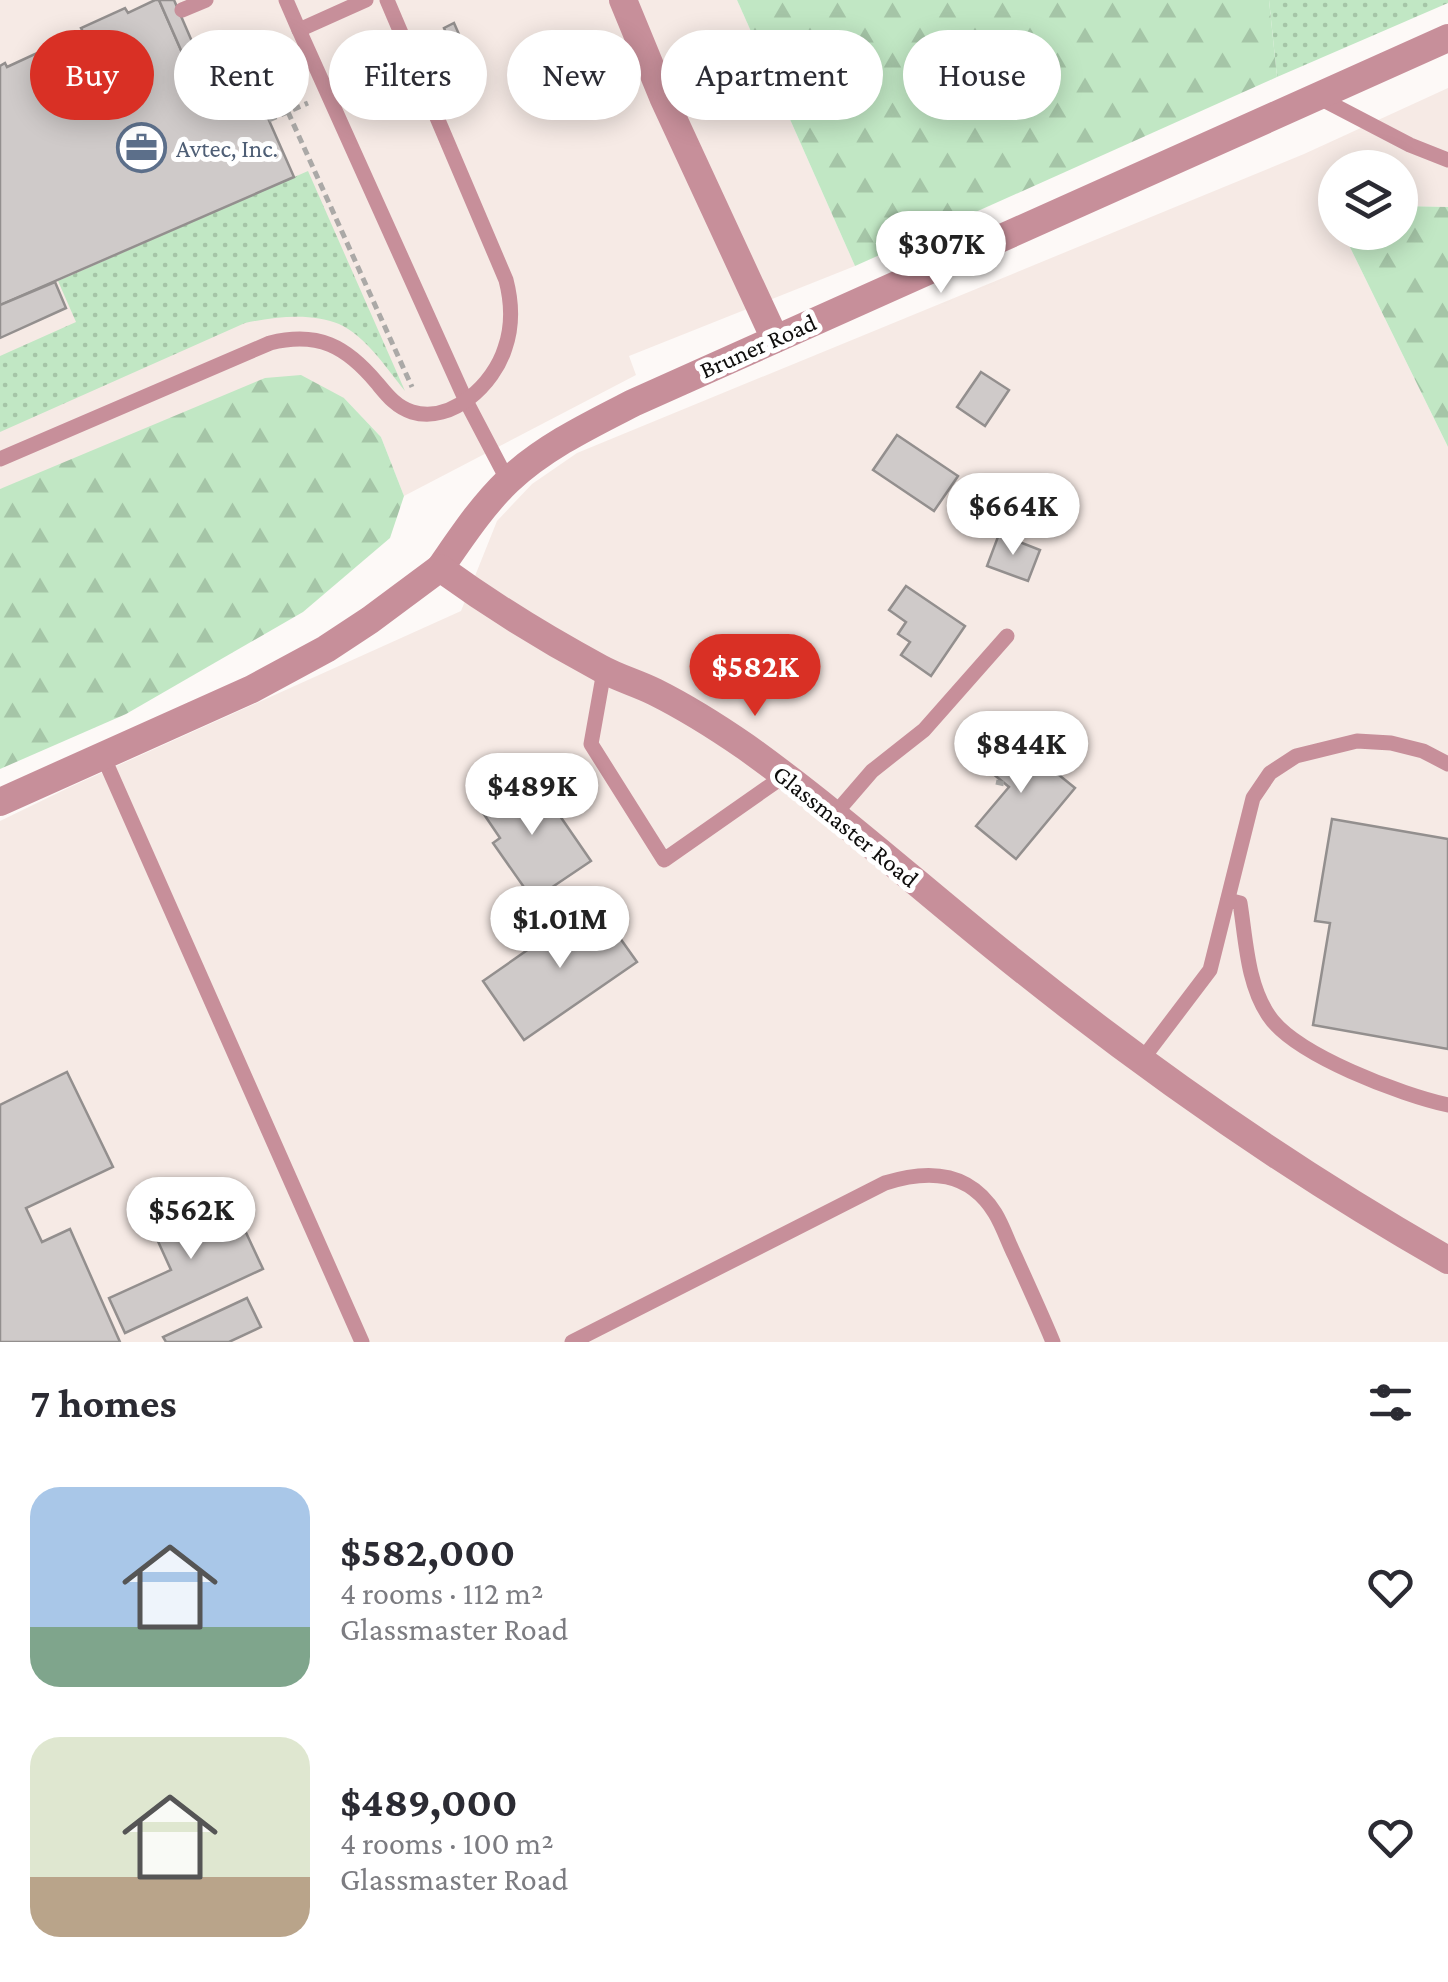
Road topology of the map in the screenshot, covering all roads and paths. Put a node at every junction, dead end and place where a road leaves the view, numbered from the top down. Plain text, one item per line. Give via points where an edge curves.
1 (206, 0) edge
2 (286, 0) edge
3 (366, 0) edge
4 (387, 0) edge
5 (623, 0) edge
6 (182, 10) dead end
7 (299, 30) joint
8 (1448, 38) edge
9 (309, 51) edge
10 (329, 93) joint
11 (1316, 96) junction
12 (309, 102) edge
13 (292, 120) edge
14 (341, 120) edge
15 (1448, 160) edge
16 (775, 339) junction
17 (466, 400) junction
18 (424, 414) junction
19 (0, 458) edge
20 (508, 481) junction
21 (440, 568) junction
22 (1007, 636) dead end
23 (604, 670) junction
24 (102, 756) junction
25 (1448, 764) edge
26 (784, 776) junction
27 (996, 782) dead end
28 (1005, 784) dead end
29 (0, 802) edge
30 (834, 815) junction
31 (1228, 900) junction
32 (1140, 1061) junction
33 (1448, 1105) edge
34 (1448, 1260) edge
35 (362, 1342) edge
36 (572, 1342) edge
37 (1054, 1342) edge

1 - 6 lane
2 - 7 lane
3 - 7 lane
4 - 17 lane via 512,303 505,351
5 - 16 street
8 - 11 street, Bruner Road
9 - 10 lane
10 - 12 path
11 - 15 lane
11 - 16 street, Bruner Road
13 - 18 path
14 - 17 lane
16 - 20 street, Bruner Road via 574,433
17 - 18 lane
17 - 20 lane
18 - 19 lane via 393,402 344,351 320,340 286,339
20 - 21 street, Bruner Road
21 - 23 street, Glassmaster Road
21 - 24 street via 312,656
22 - 30 lane via 924,730 872,770
23 - 26 street, Glassmaster Road via 718,728
23 - 26 lane via 591,744 664,860
24 - 29 street
24 - 35 lane
25 - 31 lane via 1390,743 1357,741 1296,756 1270,773 1253,798
26 - 30 street, Glassmaster Road
27 - 28 path
30 - 32 street, Glassmaster Road
31 - 32 lane via 1210,970
31 - 33 lane via 1240,903 1258,993 1282,1031 1357,1074
32 - 34 street, Glassmaster Road
36 - 37 lane via 886,1183 934,1174 961,1180 996,1214

